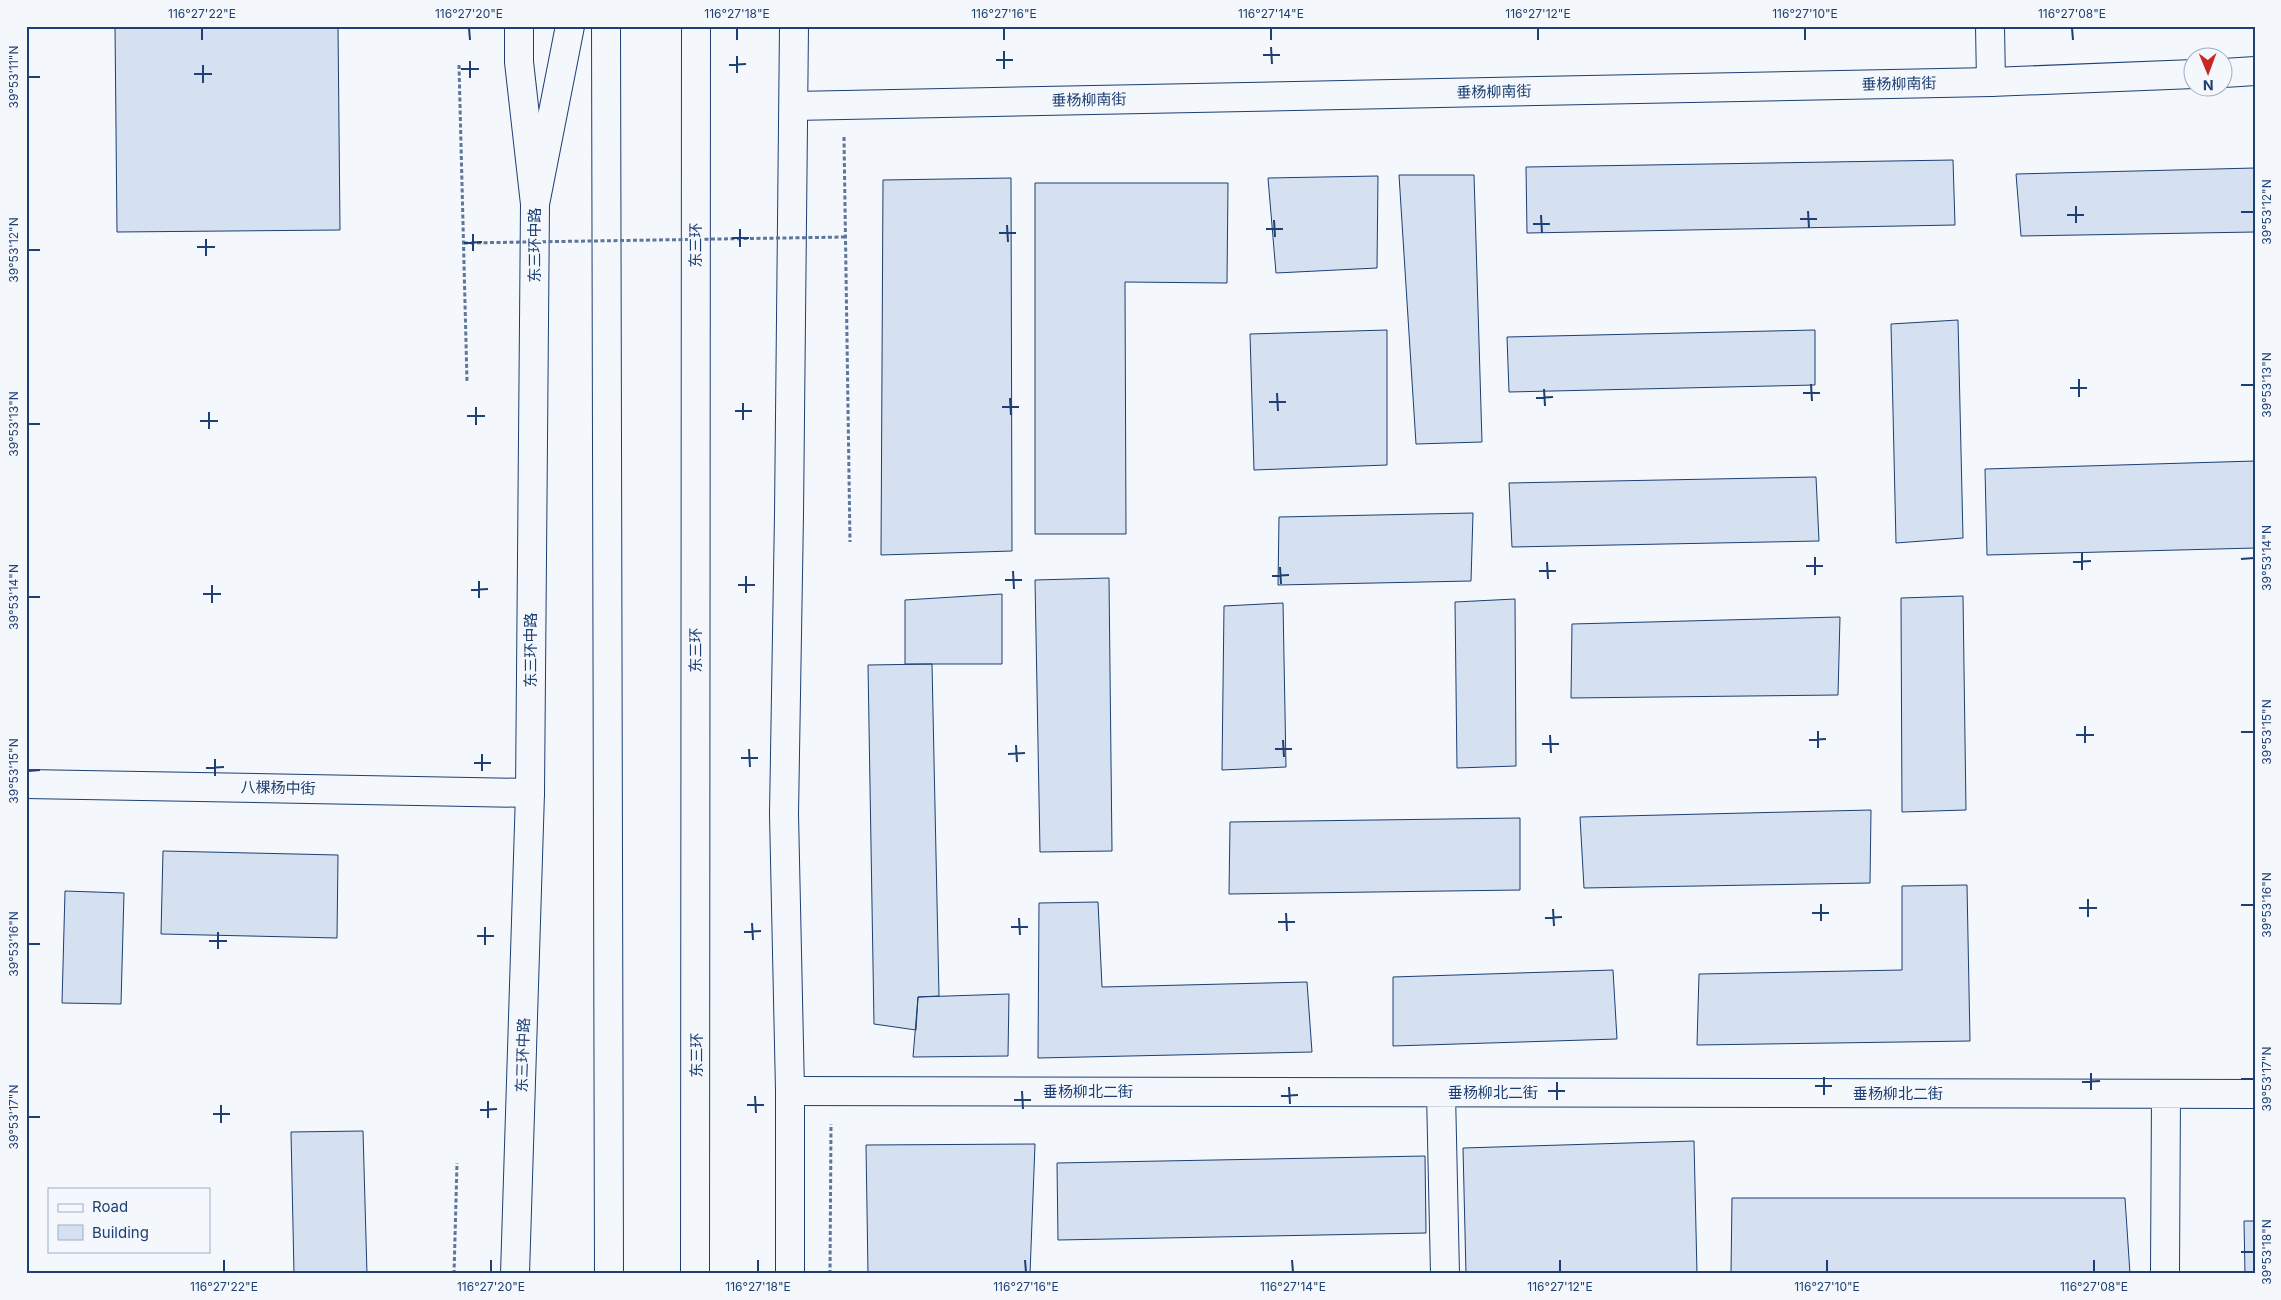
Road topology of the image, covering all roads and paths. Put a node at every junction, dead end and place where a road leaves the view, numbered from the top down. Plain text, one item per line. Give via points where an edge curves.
1 (519, 26) edge
2 (570, 26) edge
3 (606, 26) edge
4 (696, 26) edge
5 (794, 26) edge
6 (1990, 26) edge
7 (459, 65) dead end
8 (2255, 72) edge
9 (2234, 73) edge
10 (2184, 74) edge
11 (1991, 82) junction
12 (794, 106) junction
13 (844, 146) dead end
14 (535, 204) junction
15 (846, 237) junction
16 (464, 243) junction
17 (467, 382) dead end
18 (850, 542) dead end
19 (26, 784) edge
20 (530, 793) junction
21 (790, 1091) junction
22 (831, 1092) junction
23 (1441, 1093) junction
24 (2166, 1094) junction
25 (2255, 1094) edge
26 (457, 1163) dead end
27 (454, 1274) edge
28 (515, 1274) edge
29 (609, 1274) edge
30 (695, 1274) edge
31 (790, 1274) edge
32 (830, 1274) edge
33 (1445, 1274) edge
34 (2165, 1274) edge

1 - 14 main road, 东三环中路 via 519,62
2 - 14 main road
3 - 29 main road
4 - 30 main road, 东三环
5 - 12 main road
6 - 11 main road
7 - 16 path
8 - 9 main road
10 - 11 main road, 垂杨柳南街
11 - 12 main road, 垂杨柳南街
12 - 21 main road via 784,814
13 - 15 path
14 - 20 main road, 东三环中路
15 - 16 path, bridge
15 - 18 path
16 - 17 path
19 - 20 main road, 八棵杨中街
20 - 28 main road, 东三环中路
21 - 22 main road, 垂杨柳北二街
21 - 31 main road
22 - 23 main road, 垂杨柳北二街
22 - 32 path
23 - 24 main road, 垂杨柳北二街
23 - 33 main road
24 - 25 main road, 垂杨柳北二街
24 - 34 main road
26 - 27 path

